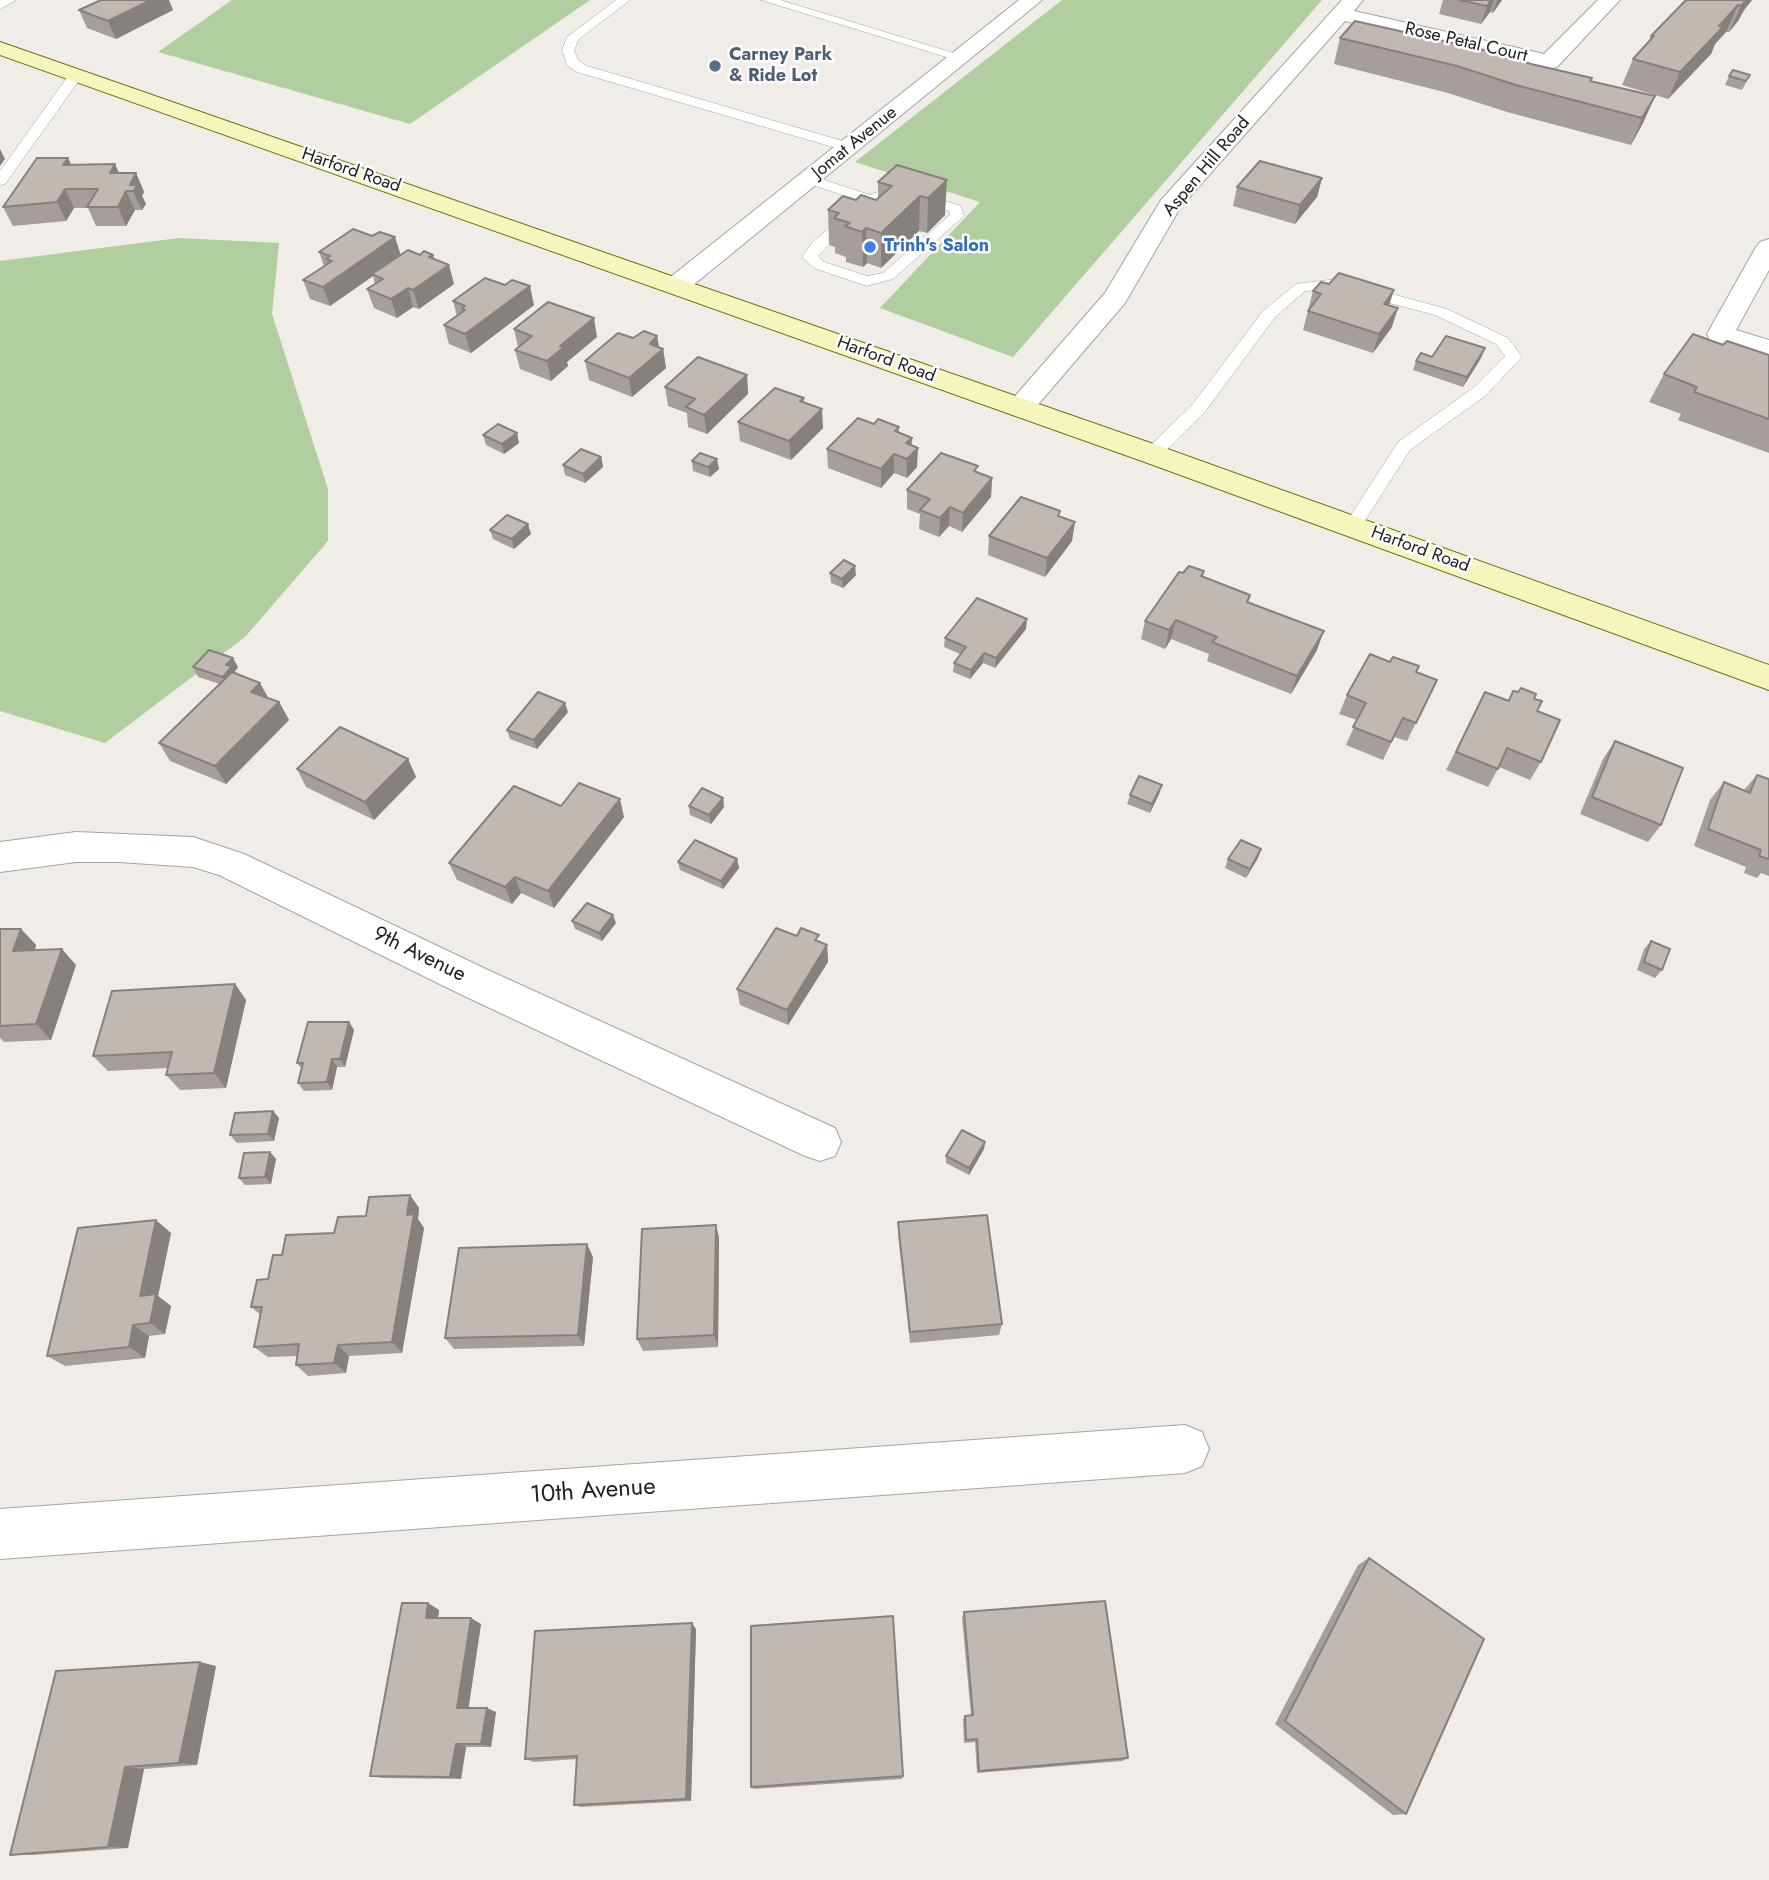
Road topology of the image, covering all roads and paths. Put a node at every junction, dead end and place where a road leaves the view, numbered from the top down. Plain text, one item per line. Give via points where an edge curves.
1 (10, 0) edge
2 (624, 0) edge
3 (767, 0) edge
4 (1032, 0) edge
5 (1610, 0) edge
6 (0, 5) edge
7 (1346, 7) edge
8 (0, 48) edge
9 (961, 57) junction
10 (76, 75) junction
11 (848, 148) junction
12 (809, 179) junction
13 (0, 181) edge
14 (871, 200) junction
15 (1769, 247) edge
16 (677, 285) junction
17 (1769, 349) edge
18 (1020, 408) junction
19 (1152, 454) junction
20 (1353, 526) junction
21 (1769, 678) edge
22 (0, 857) edge
23 (820, 1142) dead end
24 (1185, 1449) dead end
25 (0, 1534) edge

1 - 6 lane
2 - 11 lane via 573,37 568,50 572,62
3 - 9 lane
4 - 9 street, Jomat Avenue
5 - 7 street, Rose Petal Court via 1549,62
7 - 18 street, Aspen Hill Road via 1170,205 1116,298
8 - 10 main road, Harford Road
9 - 11 street, Jomat Avenue
10 - 13 lane
10 - 16 main road, Harford Road
11 - 12 street, Jomat Avenue
12 - 14 lane
12 - 16 street, Jomat Avenue
14 - 14 lane via 810,257 819,265 866,281 876,280 888,276 957,216 956,209 945,204 898,191
15 - 17 street via 1720,334
16 - 18 main road, Harford Road
18 - 19 main road, Harford Road
19 - 20 main road, Harford Road
19 - 20 lane via 1198,409 1269,314 1301,287 1337,284 1441,312 1502,341 1514,357 1479,392 1404,446
20 - 21 main road, Harford Road
22 - 23 street, 9th Avenue via 76,847 119,847 193,852 231,864
24 - 25 street, 10th Avenue

